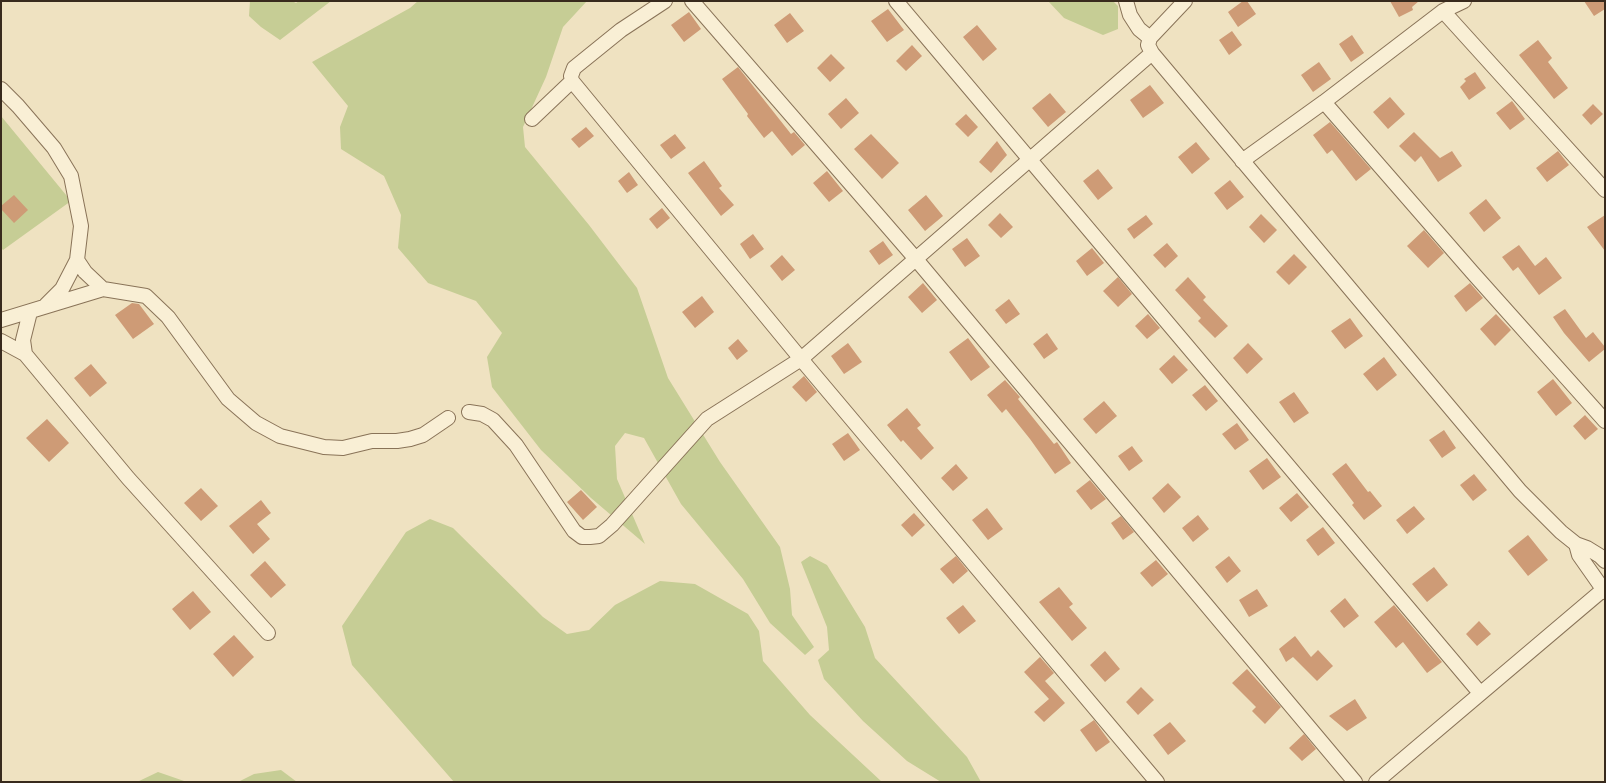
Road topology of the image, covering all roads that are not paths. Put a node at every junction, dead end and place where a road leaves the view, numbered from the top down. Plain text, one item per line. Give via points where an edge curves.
1 (665, 1) edge
2 (692, 1) edge
3 (896, 1) edge
4 (1126, 1) edge
5 (1185, 1) edge
6 (1464, 1) edge
7 (1443, 11) junction
8 (1150, 38) junction
9 (1152, 54) junction
10 (572, 81) junction
11 (1, 88) edge
12 (1324, 102) junction
13 (532, 119) dead end
14 (1030, 161) junction
15 (1242, 161) junction
16 (1605, 190) edge
17 (915, 258) junction
18 (77, 260) junction
19 (103, 289) junction
20 (43, 307) junction
21 (30, 312) junction
22 (1, 320) edge
23 (1, 342) edge
24 (25, 354) junction
25 (802, 359) junction
26 (469, 412) dead end
27 (448, 418) dead end
28 (1605, 421) edge
29 (1576, 544) junction
30 (1605, 562) edge
31 (1604, 590) edge
32 (268, 633) dead end
33 (1480, 693) junction
34 (1158, 782) edge
35 (1355, 782) edge
36 (1376, 782) edge

1 - 10 street via 621,30 574,68
2 - 17 street
3 - 14 street
4 - 8 street via 1139,29
5 - 8 street
6 - 7 street
7 - 12 street
7 - 16 street
8 - 9 street via 1148,45
9 - 14 street
9 - 15 street
10 - 13 street
10 - 25 street
11 - 18 street via 54,148 71,176 81,226
12 - 15 street
12 - 28 street
14 - 17 street
14 - 33 street
15 - 29 street via 1520,491
17 - 25 street
17 - 35 street
18 - 19 street
18 - 20 street via 62,289
19 - 20 street
19 - 27 street via 146,296 168,317 228,398 256,423 280,436 324,447 343,448 372,441 410,439 423,435
20 - 21 street
21 - 22 street
21 - 24 street via 23,340
23 - 24 street
24 - 32 street via 128,478
25 - 26 street via 707,419 612,525 599,536 590,538 574,531 516,445 493,420
25 - 34 street
29 - 30 street
29 - 31 street
31 - 33 street
33 - 36 street

